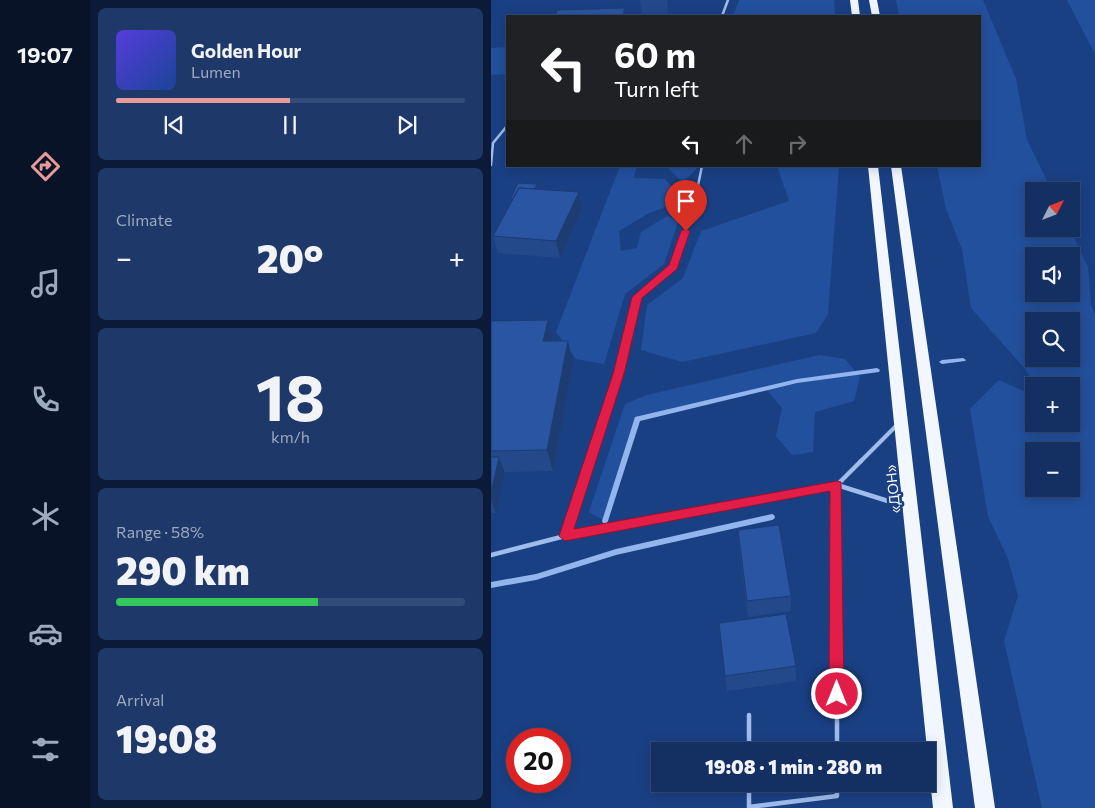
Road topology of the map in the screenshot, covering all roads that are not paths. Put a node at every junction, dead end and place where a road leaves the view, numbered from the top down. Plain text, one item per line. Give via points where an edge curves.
1 (728, 0) edge
2 (854, 0) edge
3 (873, 0) edge
4 (722, 15) edge
5 (856, 15) edge
6 (875, 15) edge
7 (506, 127) edge
8 (491, 165) edge
9 (703, 167) edge
10 (873, 167) edge
11 (896, 167) edge
12 (902, 420) junction
13 (837, 485) junction
14 (911, 508) junction
15 (565, 536) junction
16 (491, 555) edge
17 (749, 715) dead end
18 (749, 742) edge
19 (837, 742) edge
20 (749, 792) edge
21 (837, 792) edge
22 (943, 808) edge
23 (985, 808) edge

1 - 4 lane
2 - 5 highway
3 - 6 highway
7 - 8 lane via 493,143
9 - 15 lane via 674,267 637,297 619,374
10 - 12 highway, «ДОН»
11 - 23 highway
12 - 13 lane
12 - 14 highway, «ДОН»
13 - 14 lane
13 - 15 lane
13 - 19 lane
14 - 22 highway, «ДОН»
15 - 16 lane
17 - 18 lane
20 - 21 lane via 749,807 837,796

